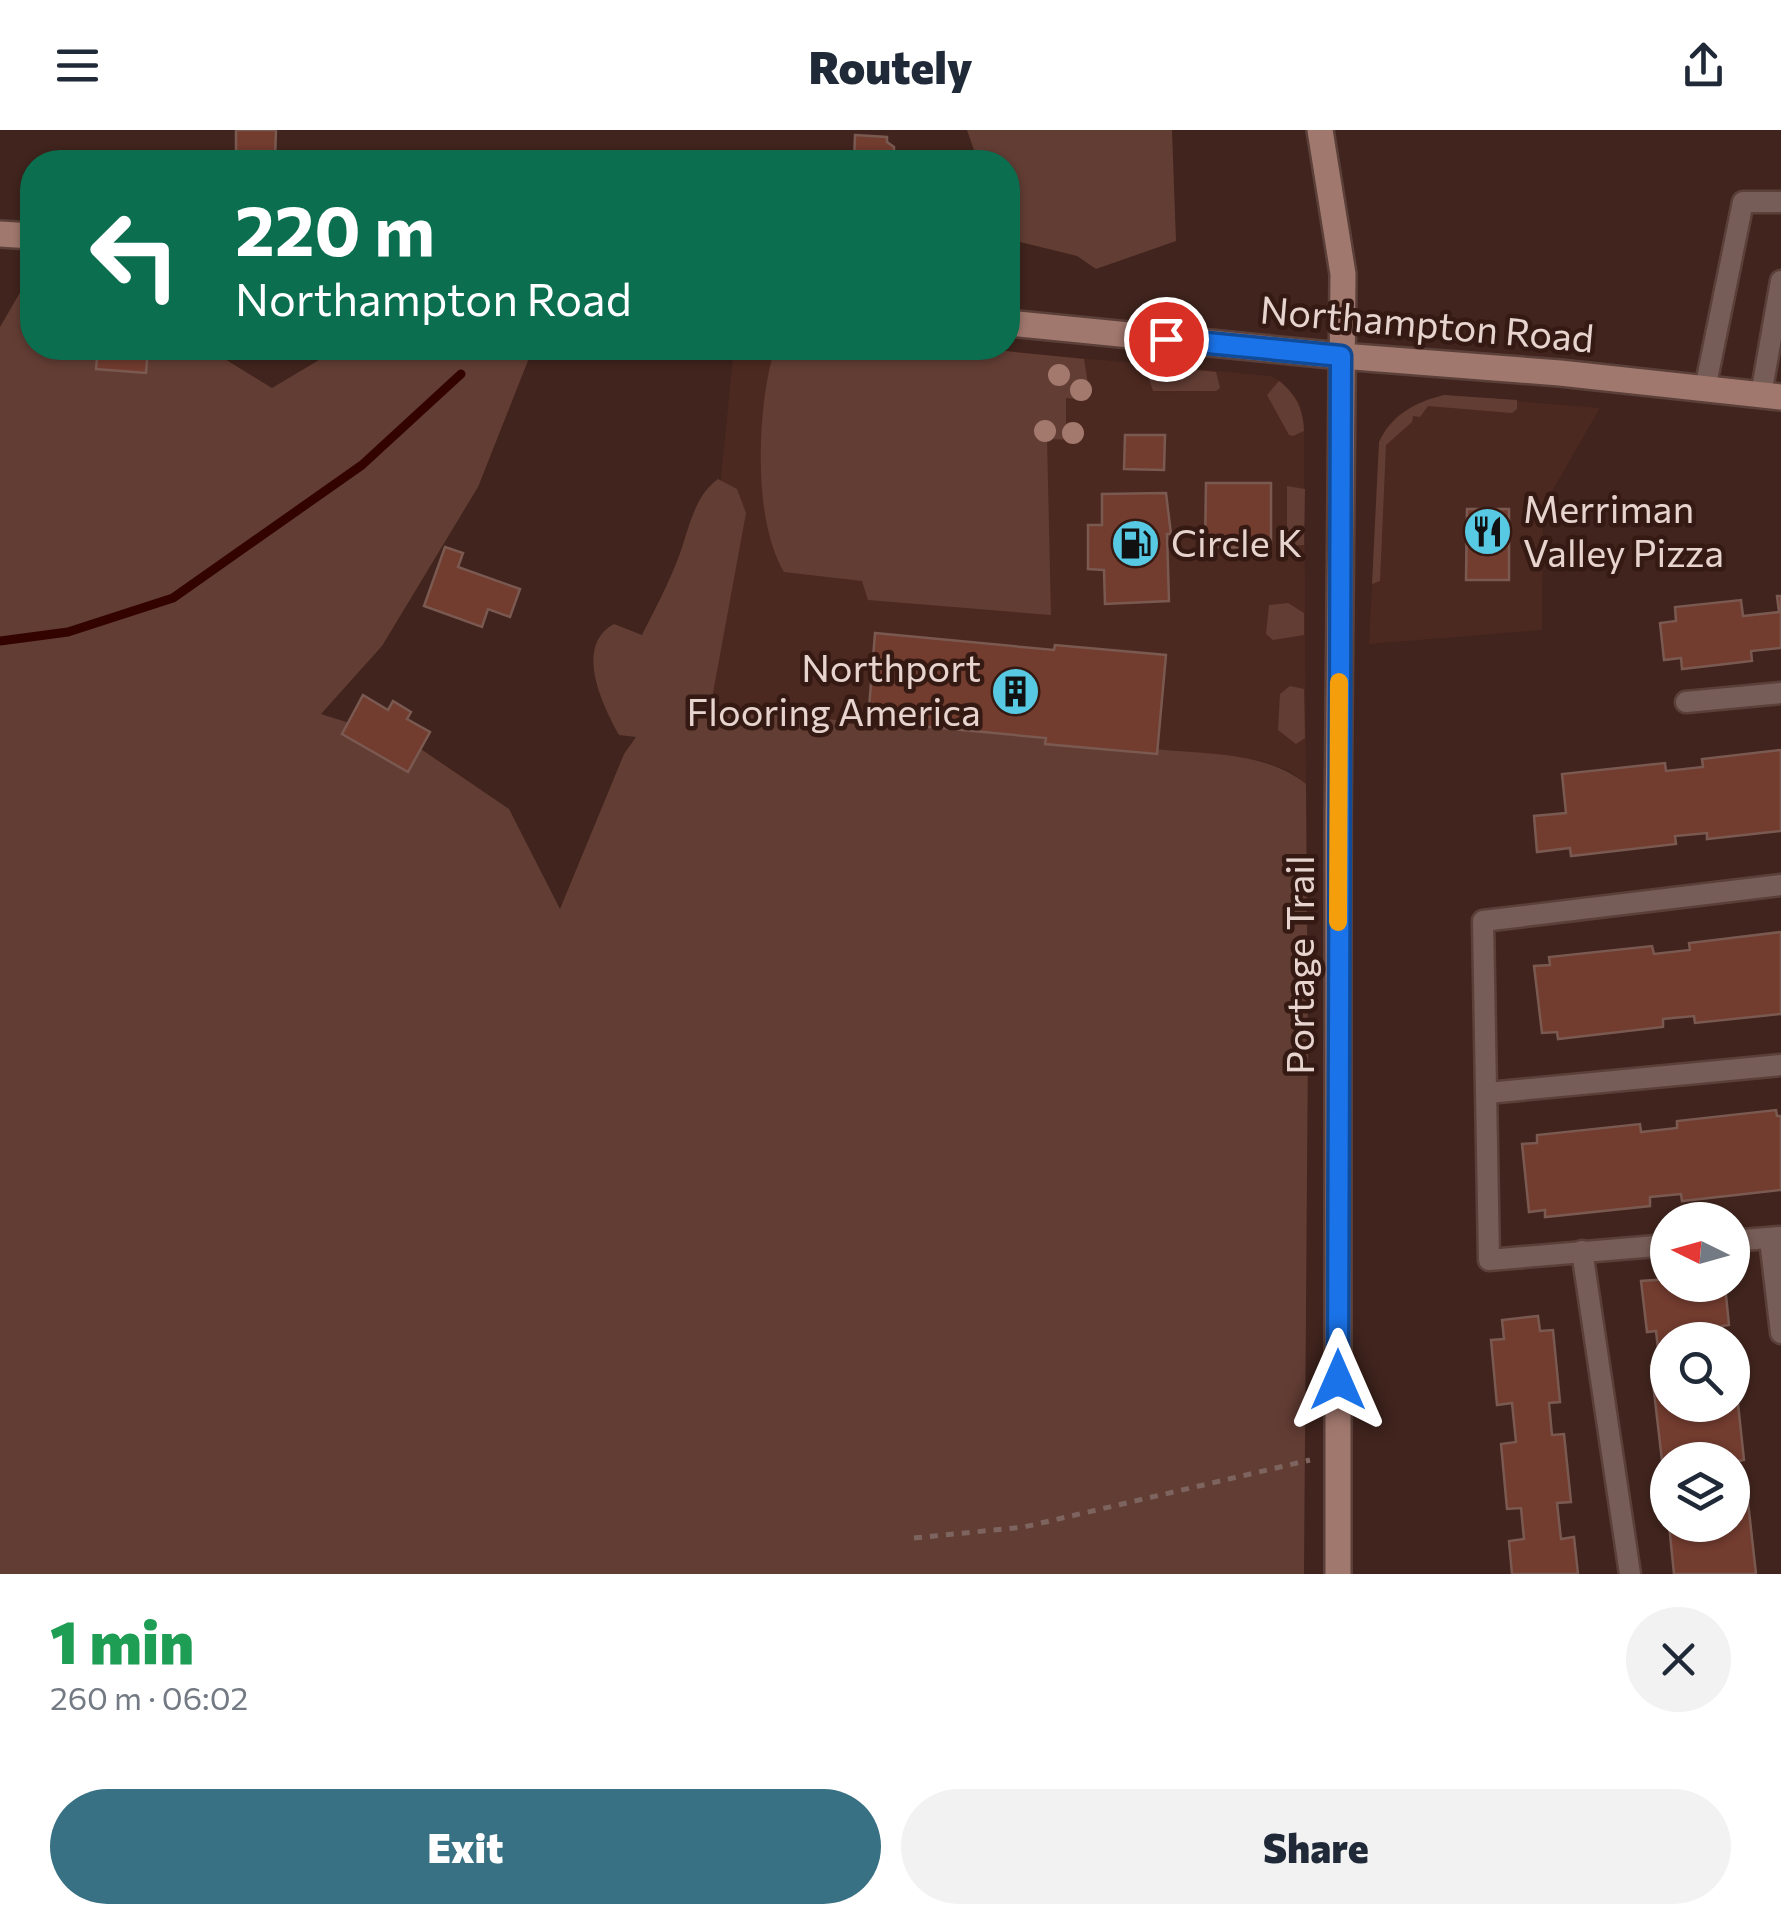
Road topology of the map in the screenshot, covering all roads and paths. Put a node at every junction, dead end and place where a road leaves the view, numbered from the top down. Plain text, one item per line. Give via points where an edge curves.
1 (1320, 130) edge
2 (1781, 202) edge
3 (1781, 281) edge
4 (1020, 324) edge
5 (1341, 356) junction
6 (1704, 389) junction
7 (1771, 396) edge
8 (1781, 693) edge
9 (1686, 702) dead end
10 (1781, 885) edge
11 (1781, 1065) edge
12 (1488, 1093) junction
13 (1775, 1238) edge
14 (1750, 1240) edge
15 (1650, 1247) edge
16 (1582, 1251) junction
17 (1781, 1334) edge
18 (1338, 1460) junction
19 (914, 1538) dead end
20 (1338, 1574) edge
21 (1630, 1574) edge

1 - 5 main road, Portage Trail via 1343,274
2 - 6 lane via 1744,202
3 - 7 lane
4 - 5 main road, Northampton Road
5 - 6 main road, Northampton Road
5 - 18 main road, Portage Trail
6 - 7 main road, Northampton Road
8 - 9 lane
10 - 12 lane via 1483,921
11 - 12 lane
12 - 16 lane via 1489,1260
13 - 14 lane
13 - 17 lane
15 - 16 lane
16 - 21 lane
18 - 19 path via 1273,1467 1024,1527
18 - 20 main road, Portage Trail

